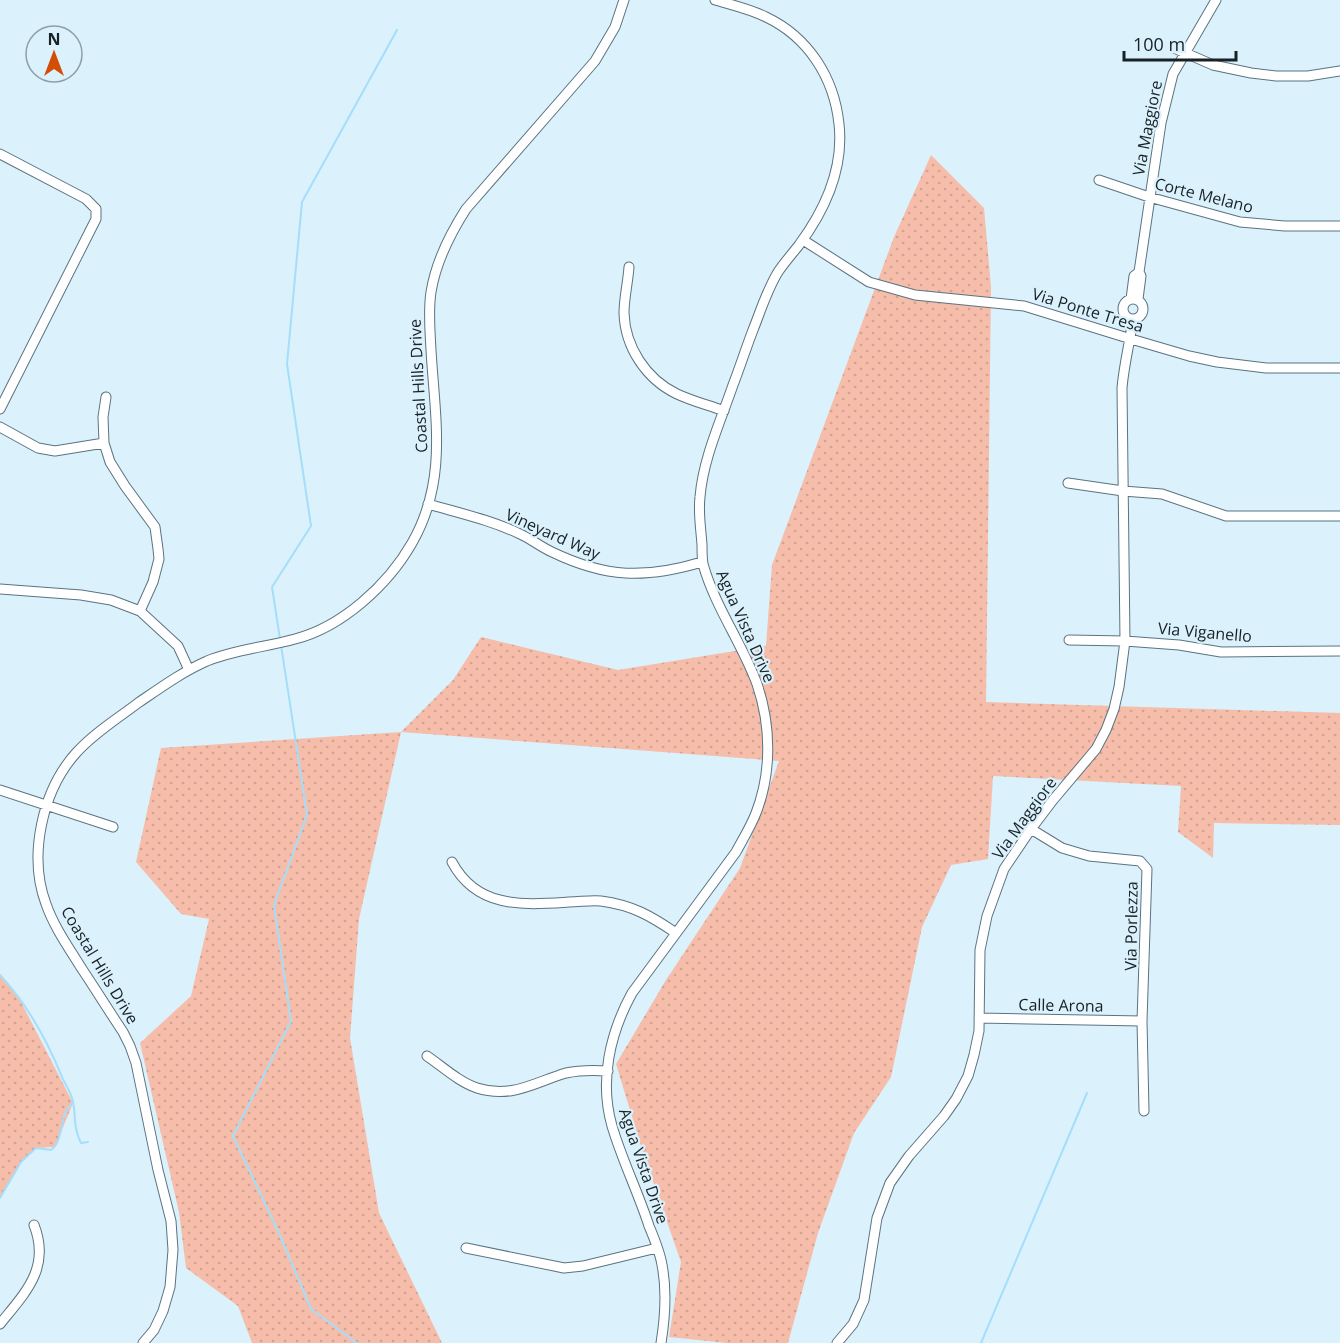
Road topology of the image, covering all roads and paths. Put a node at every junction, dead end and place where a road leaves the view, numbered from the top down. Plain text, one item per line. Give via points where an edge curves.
1 (624, 0) edge
2 (715, 0) edge
3 (1216, 0) edge
4 (1174, 48) dead end
5 (1185, 53) junction
6 (1340, 71) edge
7 (0, 154) edge
8 (1099, 180) dead end
9 (1149, 197) junction
10 (1340, 226) edge
11 (803, 240) junction
12 (629, 267) dead end
13 (1134, 299) junction
14 (1133, 319) junction
15 (1131, 339) junction
16 (1340, 368) edge
17 (106, 397) dead end
18 (0, 409) edge
19 (724, 411) junction
20 (0, 427) edge
21 (104, 443) junction
22 (1068, 483) dead end
23 (1123, 491) junction
24 (428, 504) junction
25 (1340, 516) edge
26 (702, 562) junction
27 (0, 589) edge
28 (140, 611) junction
29 (1069, 640) dead end
30 (1125, 641) junction
31 (1340, 651) edge
32 (189, 670) junction
33 (0, 790) edge
34 (47, 805) junction
35 (113, 827) dead end
36 (1030, 829) junction
37 (452, 862) dead end
38 (676, 933) junction
39 (979, 1018) junction
40 (1142, 1021) junction
41 (427, 1056) dead end
42 (608, 1071) junction
43 (1144, 1111) dead end
44 (34, 1225) dead end
45 (466, 1248) dead end
46 (657, 1248) junction
47 (0, 1324) edge
48 (146, 1340) edge
49 (159, 1343) edge
50 (661, 1343) edge
51 (837, 1343) edge

1 - 24 street, Coastal Hills Drive via 615,27 595,61 466,209 440,258 429,306 437,442 435,477
2 - 11 street, Agua Vista Drive via 783,26 806,46 821,67 837,106 838,165 826,200
3 - 5 street, Via Maggiore
4 - 5 street
5 - 6 street via 1213,65 1259,75 1308,76
5 - 9 street, Via Maggiore via 1173,74
7 - 18 street via 86,199 96,209 96,219
8 - 9 street, Corte Melano
9 - 10 street, Corte Melano via 1240,222
9 - 13 street, Via Maggiore via 1138,272 1141,276
11 - 15 street, Via Ponte Tresa via 869,282 915,295 1024,306
11 - 19 street, Agua Vista Drive via 778,272 761,307
12 - 19 street via 624,315 637,358 648,373 670,390
13 - 14 street via 1124,304 1123,311
13 - 14 street via 1144,306 1139,318
14 - 15 street, Via Maggiore
15 - 16 street, Via Ponte Tresa via 1229,364
15 - 23 street, Via Maggiore via 1122,388
17 - 21 street
19 - 26 street, Agua Vista Drive via 701,487
20 - 21 street via 38,448 55,451
21 - 28 street via 110,462 155,527 159,559
22 - 23 street
23 - 25 street via 1162,494 1226,516
23 - 30 street, Via Maggiore
24 - 26 street, Vineyard Way via 521,534 557,555 605,572 653,573
24 - 32 street, Coastal Hills Drive via 412,543 395,568 343,616 298,639 225,655
26 - 38 street, Agua Vista Drive via 756,683 766,723 768,757 763,790 750,826 736,852
27 - 28 street via 88,596
28 - 32 street via 178,646
29 - 30 street, Via Viganello
30 - 31 street, Via Viganello via 1221,652
30 - 36 street, Via Maggiore via 1117,698 1106,730 1089,758
32 - 34 street, Coastal Hills Drive via 94,735 59,777
33 - 34 street
34 - 35 street
34 - 48 street, Coastal Hills Drive via 38,858 46,904 64,941 130,1046 171,1221 170,1287 158,1323
36 - 39 street, Via Maggiore via 1004,869 987,916 980,950
36 - 40 street, Via Porlezza via 1062,848 1089,856 1140,861 1147,869
37 - 38 street via 467,883 495,899 518,904 609,902 638,910
38 - 42 street, Agua Vista Drive via 626,1005 612,1044
39 - 40 street, Calle Arona
39 - 51 street, Via Maggiore via 974,1055 956,1099 902,1165 886,1193 877,1218 864,1300 853,1324
40 - 43 street, Via Porlezza
41 - 42 street via 466,1083 497,1091 523,1089 575,1071
42 - 46 street, Agua Vista Drive via 612,1128
44 - 47 street via 40,1247 36,1273
45 - 46 street via 564,1268
46 - 50 street, Agua Vista Drive via 664,1283
48 - 49 street

